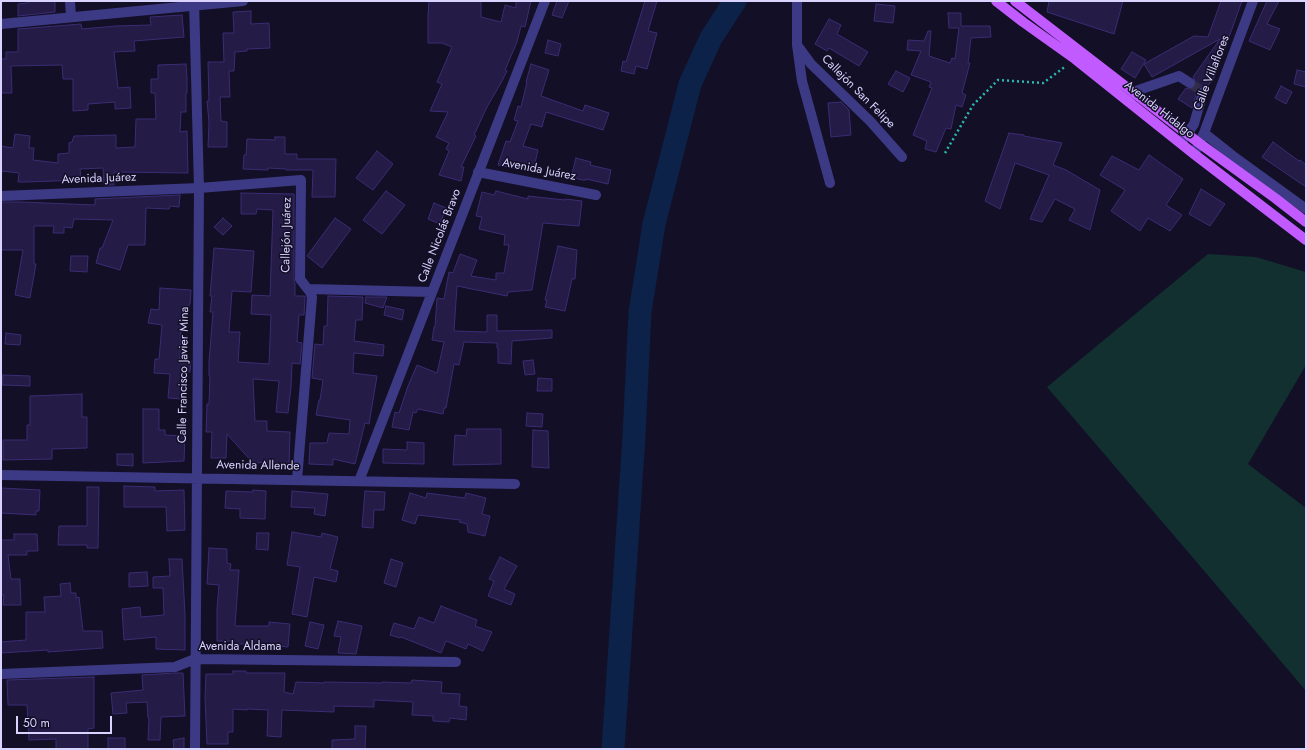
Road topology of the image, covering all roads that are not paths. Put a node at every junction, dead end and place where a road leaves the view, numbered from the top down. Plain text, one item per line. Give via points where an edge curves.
1 (70, 1) edge
2 (243, 1) edge
3 (545, 1) edge
4 (797, 1) edge
5 (996, 1) edge
6 (1016, 1) edge
7 (1253, 1) edge
8 (194, 3) edge
9 (71, 17) junction
10 (1, 24) edge
11 (797, 45) junction
12 (1190, 83) tunnel mouth
13 (1203, 92) dead end
14 (1130, 96) junction
15 (1204, 133) junction
16 (1187, 134) junction
17 (1180, 143) junction
18 (1199, 143) junction
19 (1194, 154) junction
20 (902, 157) dead end
21 (478, 172) junction
22 (830, 183) dead end
23 (199, 188) junction
24 (596, 194) dead end
25 (1, 196) edge
26 (1306, 209) edge
27 (1306, 222) edge
28 (1306, 240) edge
29 (308, 289) junction
30 (432, 292) junction
31 (1, 475) edge
32 (196, 478) junction
33 (297, 480) junction
34 (358, 481) junction
35 (515, 484) dead end
36 (195, 660) junction
37 (456, 662) dead end
38 (1, 674) edge
39 (195, 749) edge

1 - 9 street
2 - 8 street
3 - 21 street, Calle Nicolás Bravo
4 - 11 street
5 - 14 main road, Avenida Hidalgo via 1022,22
6 - 14 main road, Avenida Hidalgo via 1109,75
7 - 15 street, Calle Villaflores
8 - 9 street
8 - 23 street, Calle Francisco Javier Mina
9 - 10 street
11 - 20 street, Callejón San Felipe via 811,64 870,121
11 - 22 street via 802,81
12 - 14 street via 1179,76
13 - 16 street via 1194,124
14 - 16 main road, Avenida Hidalgo
14 - 17 main road, Avenida Hidalgo
15 - 18 street, Calle Villaflores
15 - 26 street
16 - 17 street
16 - 18 main road, Avenida Hidalgo
17 - 19 main road, Avenida Hidalgo
18 - 19 street, Calle Villaflores
18 - 27 main road, Avenida Hidalgo
19 - 28 main road, Avenida Hidalgo
21 - 24 street, Avenida Juárez
21 - 30 street, Calle Nicolás Bravo
23 - 25 street, Avenida Juárez
23 - 29 street, Callejón Juárez via 301,180 300,280
23 - 32 street, Calle Francisco Javier Mina
29 - 30 street
29 - 33 street, Callejón Juárez via 312,297
30 - 34 street, Calle Nicolás Bravo
31 - 32 street, Avenida Allende
32 - 33 street, Avenida Allende
32 - 36 street, Calle Francisco Javier Mina
33 - 34 street, Avenida Allende
34 - 35 street, Avenida Allende
36 - 37 street, Avenida Aldama
36 - 38 street, Avenida Aldama via 175,667
36 - 39 street, Calle Francisco Javier Mina

